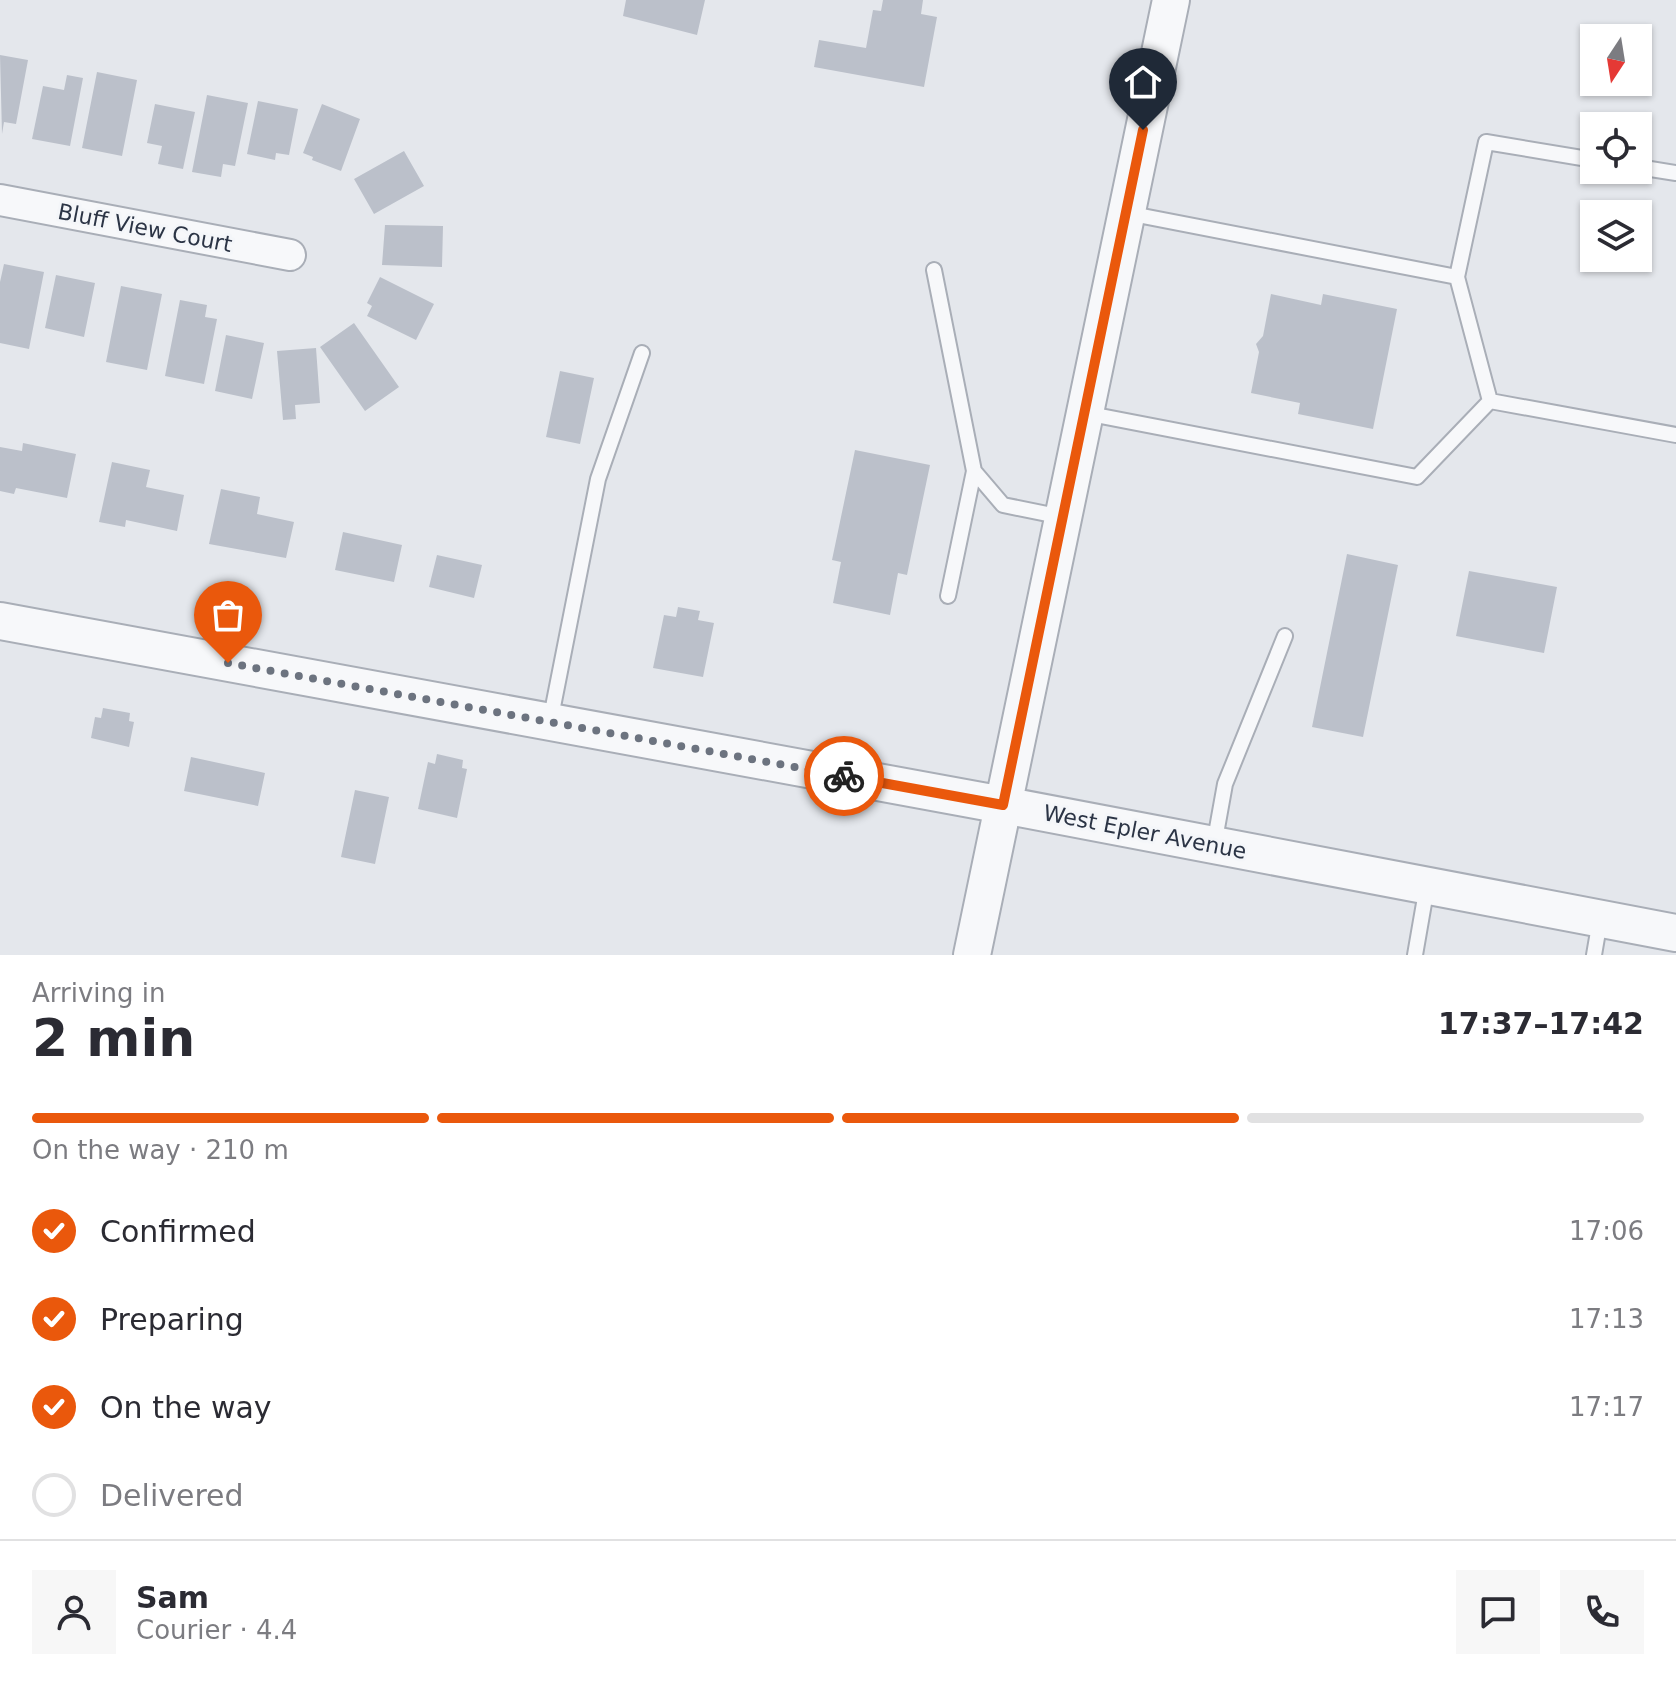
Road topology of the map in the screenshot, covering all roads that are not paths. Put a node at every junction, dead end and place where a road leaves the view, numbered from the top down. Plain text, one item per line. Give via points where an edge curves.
1 (1171, 0) edge
2 (1580, 158) edge
3 (1652, 169) edge
4 (1676, 173) edge
5 (0, 200) edge
6 (1126, 213) junction
7 (290, 255) dead end
8 (934, 270) dead end
9 (1457, 277) junction
10 (642, 353) dead end
11 (1490, 401) junction
12 (1084, 413) junction
13 (1676, 435) edge
14 (974, 471) junction
15 (1063, 517) junction
16 (948, 596) dead end
17 (0, 621) edge
18 (1285, 636) dead end
19 (549, 722) junction
20 (1003, 805) junction
21 (1214, 845) junction
22 (1427, 886) junction
23 (1601, 919) junction
24 (1676, 933) edge
25 (972, 955) edge
26 (1415, 955) edge
27 (1594, 955) edge

1 - 6 street
2 - 9 lane via 1486,142
3 - 4 lane
5 - 7 street, Bluff View Court
6 - 9 lane
6 - 12 street
8 - 14 lane
9 - 11 lane
10 - 19 lane via 598,479
11 - 12 lane via 1417,477
11 - 13 lane
12 - 15 street
14 - 15 lane via 1003,505
14 - 16 lane
15 - 20 street
17 - 19 street, West Epler Avenue
18 - 21 lane via 1225,784
19 - 20 street, West Epler Avenue
20 - 21 street, West Epler Avenue
20 - 25 street
21 - 22 street, West Epler Avenue
22 - 23 street, West Epler Avenue
22 - 26 lane
23 - 24 street, West Epler Avenue
23 - 27 lane

